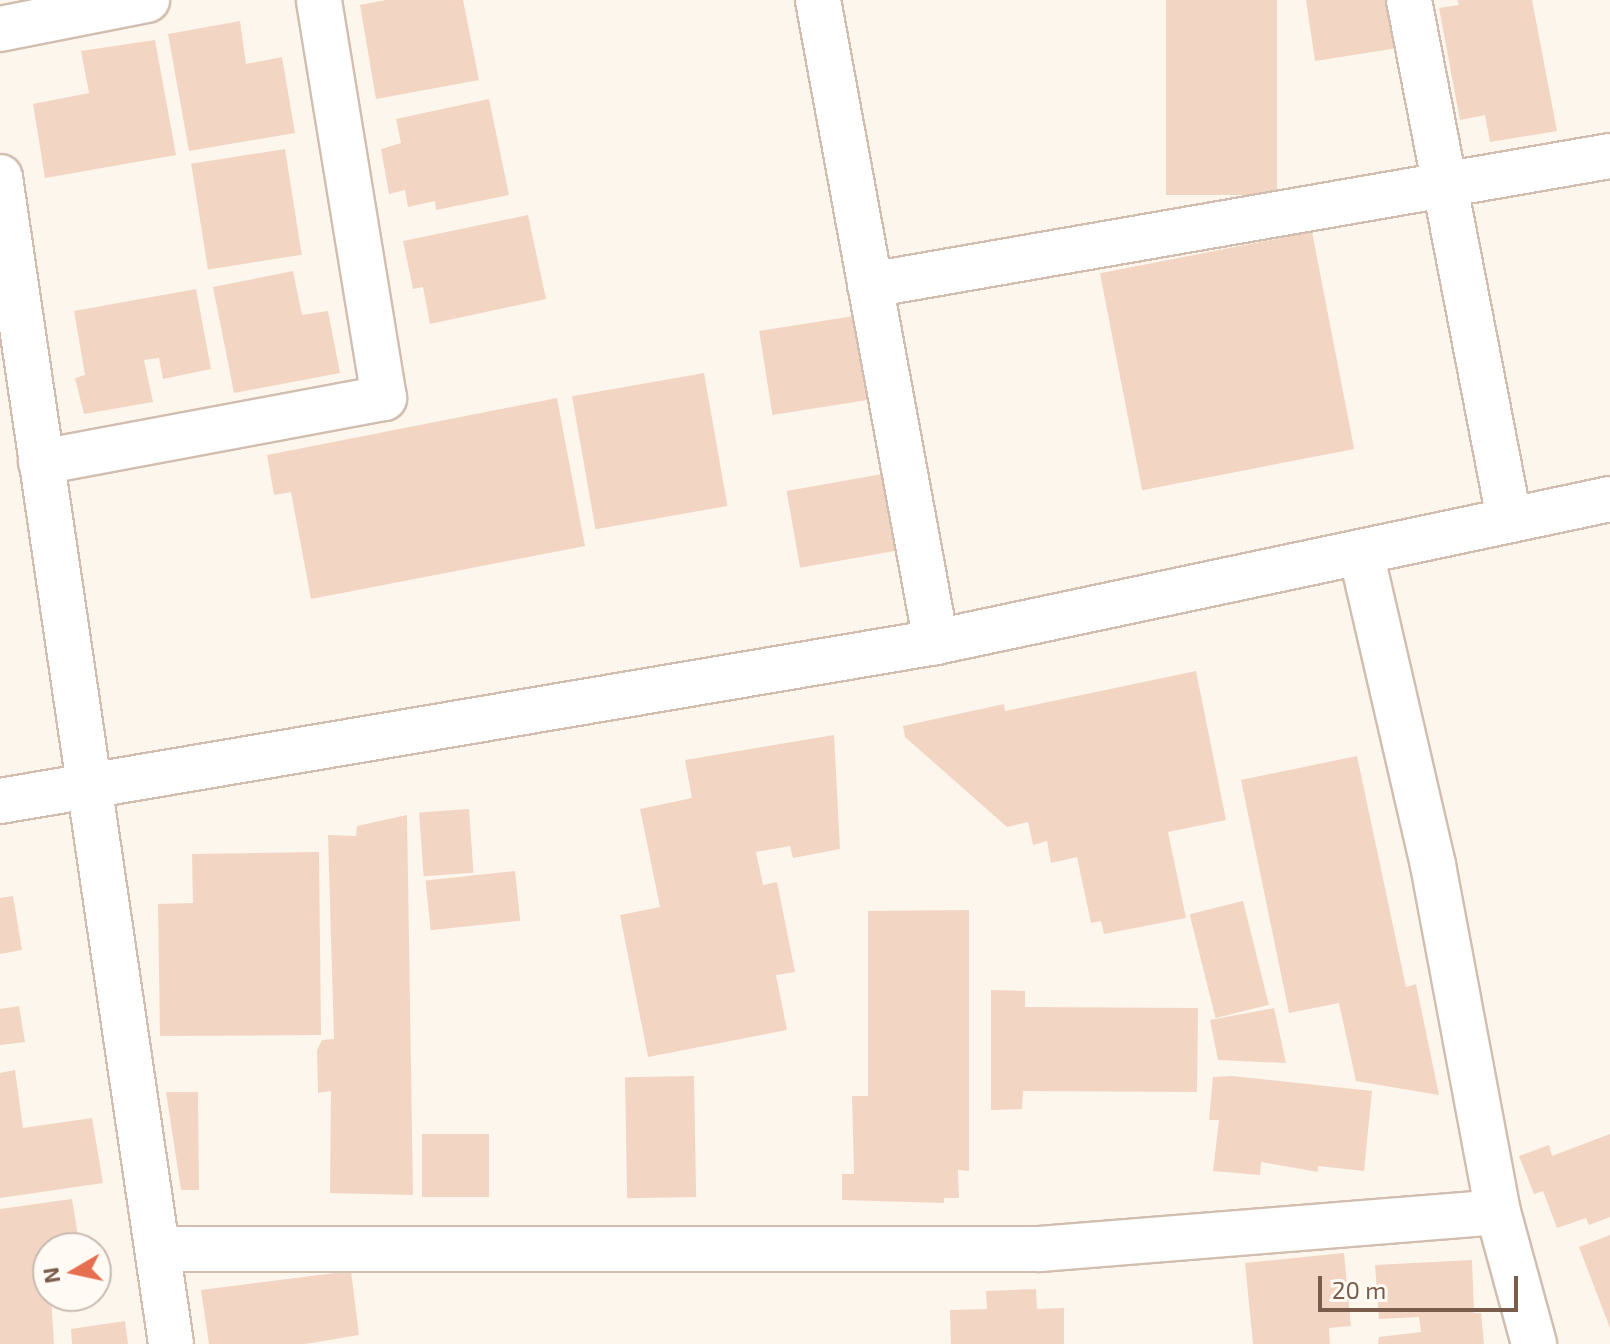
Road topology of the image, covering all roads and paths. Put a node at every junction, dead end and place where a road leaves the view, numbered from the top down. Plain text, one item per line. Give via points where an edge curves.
1 (147, 0) edge
2 (319, 0) edge
3 (818, 0) edge
4 (1409, 0) edge
5 (0, 29) edge
6 (1610, 156) edge
7 (0, 177) edge
8 (1441, 186) junction
9 (870, 285) junction
10 (41, 462) junction
11 (1610, 499) edge
12 (1509, 518) junction
13 (1361, 553) junction
14 (936, 642) junction
15 (88, 789) junction
16 (0, 801) edge
17 (1498, 1212) junction
18 (161, 1249) junction
19 (171, 1344) edge
20 (1534, 1344) edge

1 - 5 street
2 - 10 street via 384,398
3 - 9 street
4 - 8 street
6 - 8 street
7 - 10 street
8 - 9 street
8 - 12 street
9 - 14 street
10 - 15 street
11 - 12 street
12 - 13 street
13 - 14 street
13 - 17 street via 1433,865
14 - 15 street
15 - 16 street
15 - 18 street
17 - 18 street via 1040,1249
17 - 20 street
18 - 19 street

